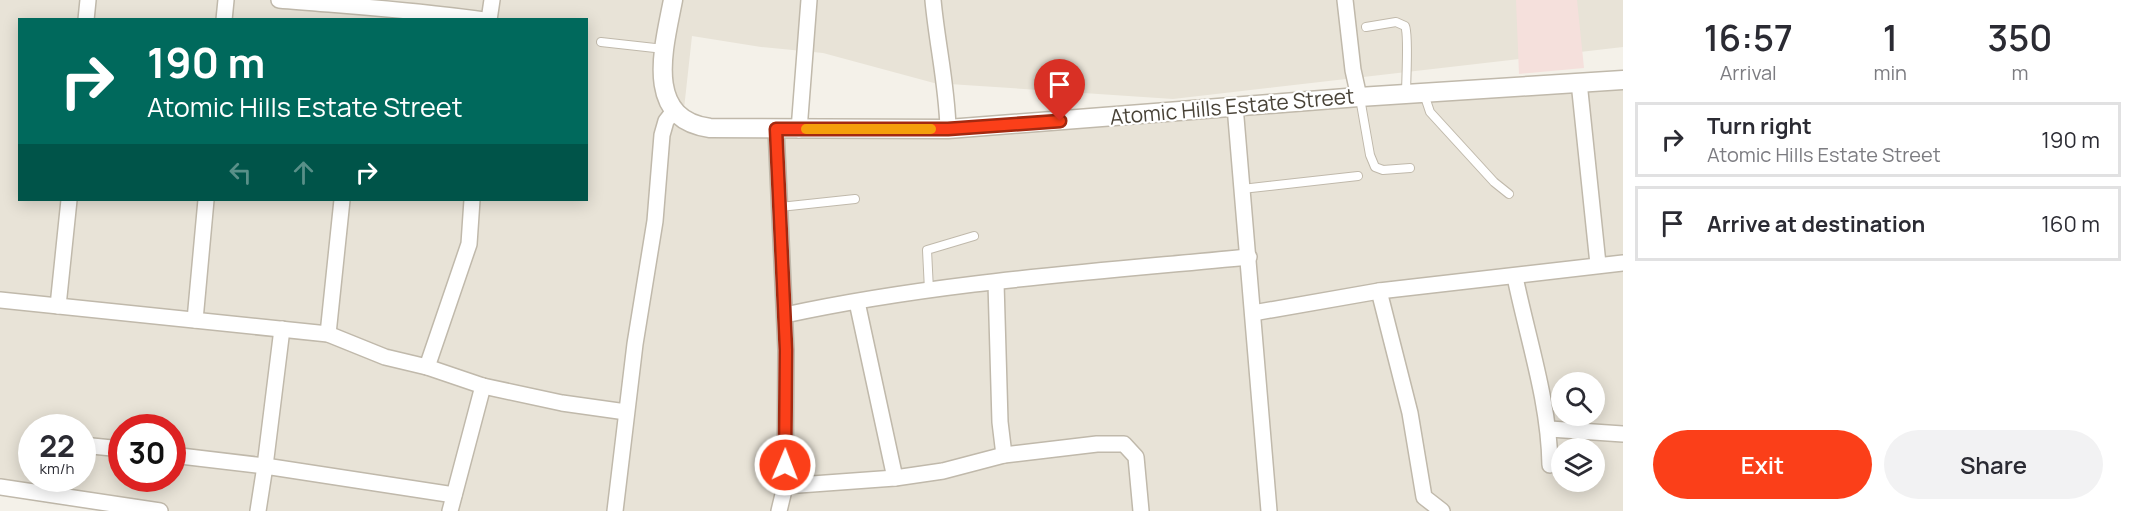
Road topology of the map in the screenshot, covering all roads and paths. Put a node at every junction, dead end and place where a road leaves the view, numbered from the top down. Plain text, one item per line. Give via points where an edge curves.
1 (88, 0) edge
2 (226, 0) edge
3 (279, 0) edge
4 (492, 0) edge
5 (673, 0) edge
6 (809, 0) edge
7 (933, 0) edge
8 (1345, 0) edge
9 (357, 14) edge
10 (86, 18) edge
11 (224, 18) edge
12 (469, 18) edge
13 (489, 18) edge
14 (1366, 27) dead end
15 (601, 42) dead end
16 (666, 49) junction
17 (1623, 80) edge
18 (1579, 82) junction
19 (1415, 93) junction
20 (1359, 96) junction
21 (1235, 106) junction
22 (673, 112) junction
23 (776, 129) junction
24 (799, 129) junction
25 (948, 129) junction
26 (1410, 168) dead end
27 (1358, 176) dead end
28 (1242, 189) junction
29 (1509, 194) dead end
30 (855, 200) dead end
31 (69, 201) edge
32 (206, 201) edge
33 (342, 201) edge
34 (472, 201) edge
35 (780, 207) junction
36 (974, 236) dead end
37 (1249, 257) junction
38 (1623, 262) edge
39 (1598, 264) junction
40 (1515, 277) junction
41 (996, 282) junction
42 (1378, 291) junction
43 (929, 292) junction
44 (0, 300) edge
45 (857, 302) junction
46 (58, 306) junction
47 (1253, 313) junction
48 (785, 315) junction
49 (195, 320) junction
50 (282, 329) junction
51 (328, 334) junction
52 (427, 367) junction
53 (483, 386) junction
54 (626, 412) junction
55 (1550, 429) junction
56 (1623, 434) edge
57 (1004, 455) junction
58 (186, 457) edge
59 (1550, 465) dead end
60 (265, 466) junction
61 (894, 478) junction
62 (784, 486) junction
63 (0, 487) edge
64 (454, 495) junction
65 (160, 511) edge
66 (258, 511) edge
67 (450, 511) edge
68 (615, 511) edge
69 (780, 511) edge
70 (1141, 511) edge
71 (1269, 511) edge
72 (1443, 511) edge

1 - 10 street
2 - 11 street
3 - 9 street
4 - 13 street
5 - 16 street
6 - 24 street
7 - 25 street
8 - 20 street
9 - 12 street via 411,10
14 - 19 lane via 1396,22 1405,26 1405,61
15 - 16 lane
16 - 22 street via 664,94
17 - 18 street, Atomic Hills Estate Street
18 - 19 street, Atomic Hills Estate Street
18 - 39 street
19 - 20 street, Atomic Hills Estate Street
19 - 29 lane
20 - 21 street, Atomic Hills Estate Street
20 - 26 lane via 1375,167
21 - 25 street, Atomic Hills Estate Street
21 - 28 street
22 - 23 street, Atomic Hills Estate Street via 696,126
22 - 54 street via 662,135 655,221
23 - 24 street, Atomic Hills Estate Street
23 - 35 street
24 - 25 street, Atomic Hills Estate Street
27 - 28 lane
28 - 37 street
30 - 35 lane
31 - 46 street
32 - 49 street
33 - 51 street
34 - 52 street via 470,244
35 - 48 street
36 - 43 lane via 927,250
37 - 41 street
37 - 47 street
38 - 39 street
39 - 40 street
40 - 42 street
40 - 55 street
41 - 43 street
41 - 57 street
42 - 47 street
42 - 72 street via 1408,403 1424,497
43 - 45 street
44 - 46 street
45 - 48 street
45 - 61 street
46 - 49 street
47 - 71 street
48 - 62 street
49 - 50 street
50 - 51 street
50 - 60 street
51 - 52 street via 385,357
52 - 53 street
53 - 54 street
53 - 64 street
54 - 68 street
55 - 56 street
55 - 59 street
57 - 61 street via 943,471
57 - 70 street via 1124,444 1136,457
58 - 60 street
60 - 64 street
60 - 66 street
61 - 62 street
62 - 69 street
63 - 65 street
64 - 67 street

